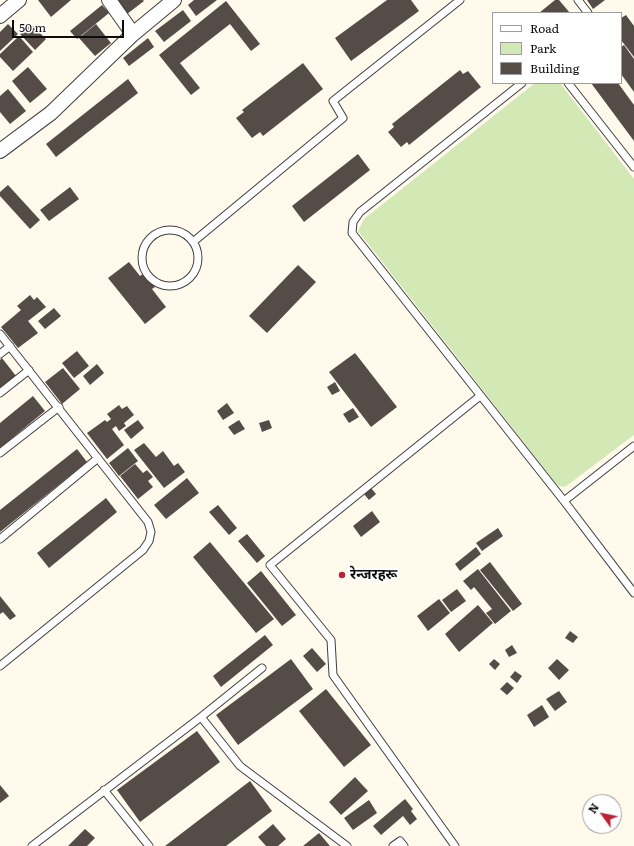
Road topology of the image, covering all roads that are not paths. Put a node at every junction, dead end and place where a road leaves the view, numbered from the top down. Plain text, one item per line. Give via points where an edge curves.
1 (19, 0) edge
2 (109, 0) edge
3 (174, 0) edge
4 (460, 0) edge
5 (578, 0) edge
6 (587, 12) edge
7 (0, 16) edge
8 (133, 34) junction
9 (521, 84) edge
10 (569, 84) edge
11 (0, 151) edge
12 (634, 167) edge
13 (193, 242) junction
14 (0, 334) edge
15 (10, 346) junction
16 (0, 354) edge
17 (29, 370) junction
18 (0, 393) edge
19 (480, 396) junction
20 (59, 407) junction
21 (634, 446) edge
22 (0, 453) edge
23 (98, 458) junction
24 (564, 501) junction
25 (0, 539) edge
26 (634, 593) edge
27 (0, 666) edge
28 (262, 668) dead end
29 (201, 717) junction
30 (104, 790) junction
31 (32, 846) edge
32 (150, 846) edge
33 (347, 846) edge
34 (393, 846) edge
35 (404, 846) edge
36 (455, 846) edge

1 - 7 street
2 - 8 street
3 - 8 street
4 - 13 lane via 333,101 343,118
5 - 6 lane
8 - 11 street via 51,113
9 - 19 lane via 360,212 353,222 352,233
10 - 12 lane
13 - 13 lane via 198,261 195,270 182,283 174,286 157,283 145,270 142,257 145,244 159,232 178,231
14 - 15 lane
15 - 16 lane
15 - 17 lane
17 - 18 lane
17 - 20 lane
19 - 24 lane
19 - 36 lane via 270,565 330,640 333,675
20 - 22 lane
20 - 23 lane
21 - 24 lane
23 - 25 lane
23 - 27 lane via 148,522 151,532 149,541 143,550
24 - 26 lane
28 - 29 lane
29 - 30 lane
29 - 33 lane via 240,766
30 - 31 lane
30 - 32 lane
34 - 35 lane via 400,841

